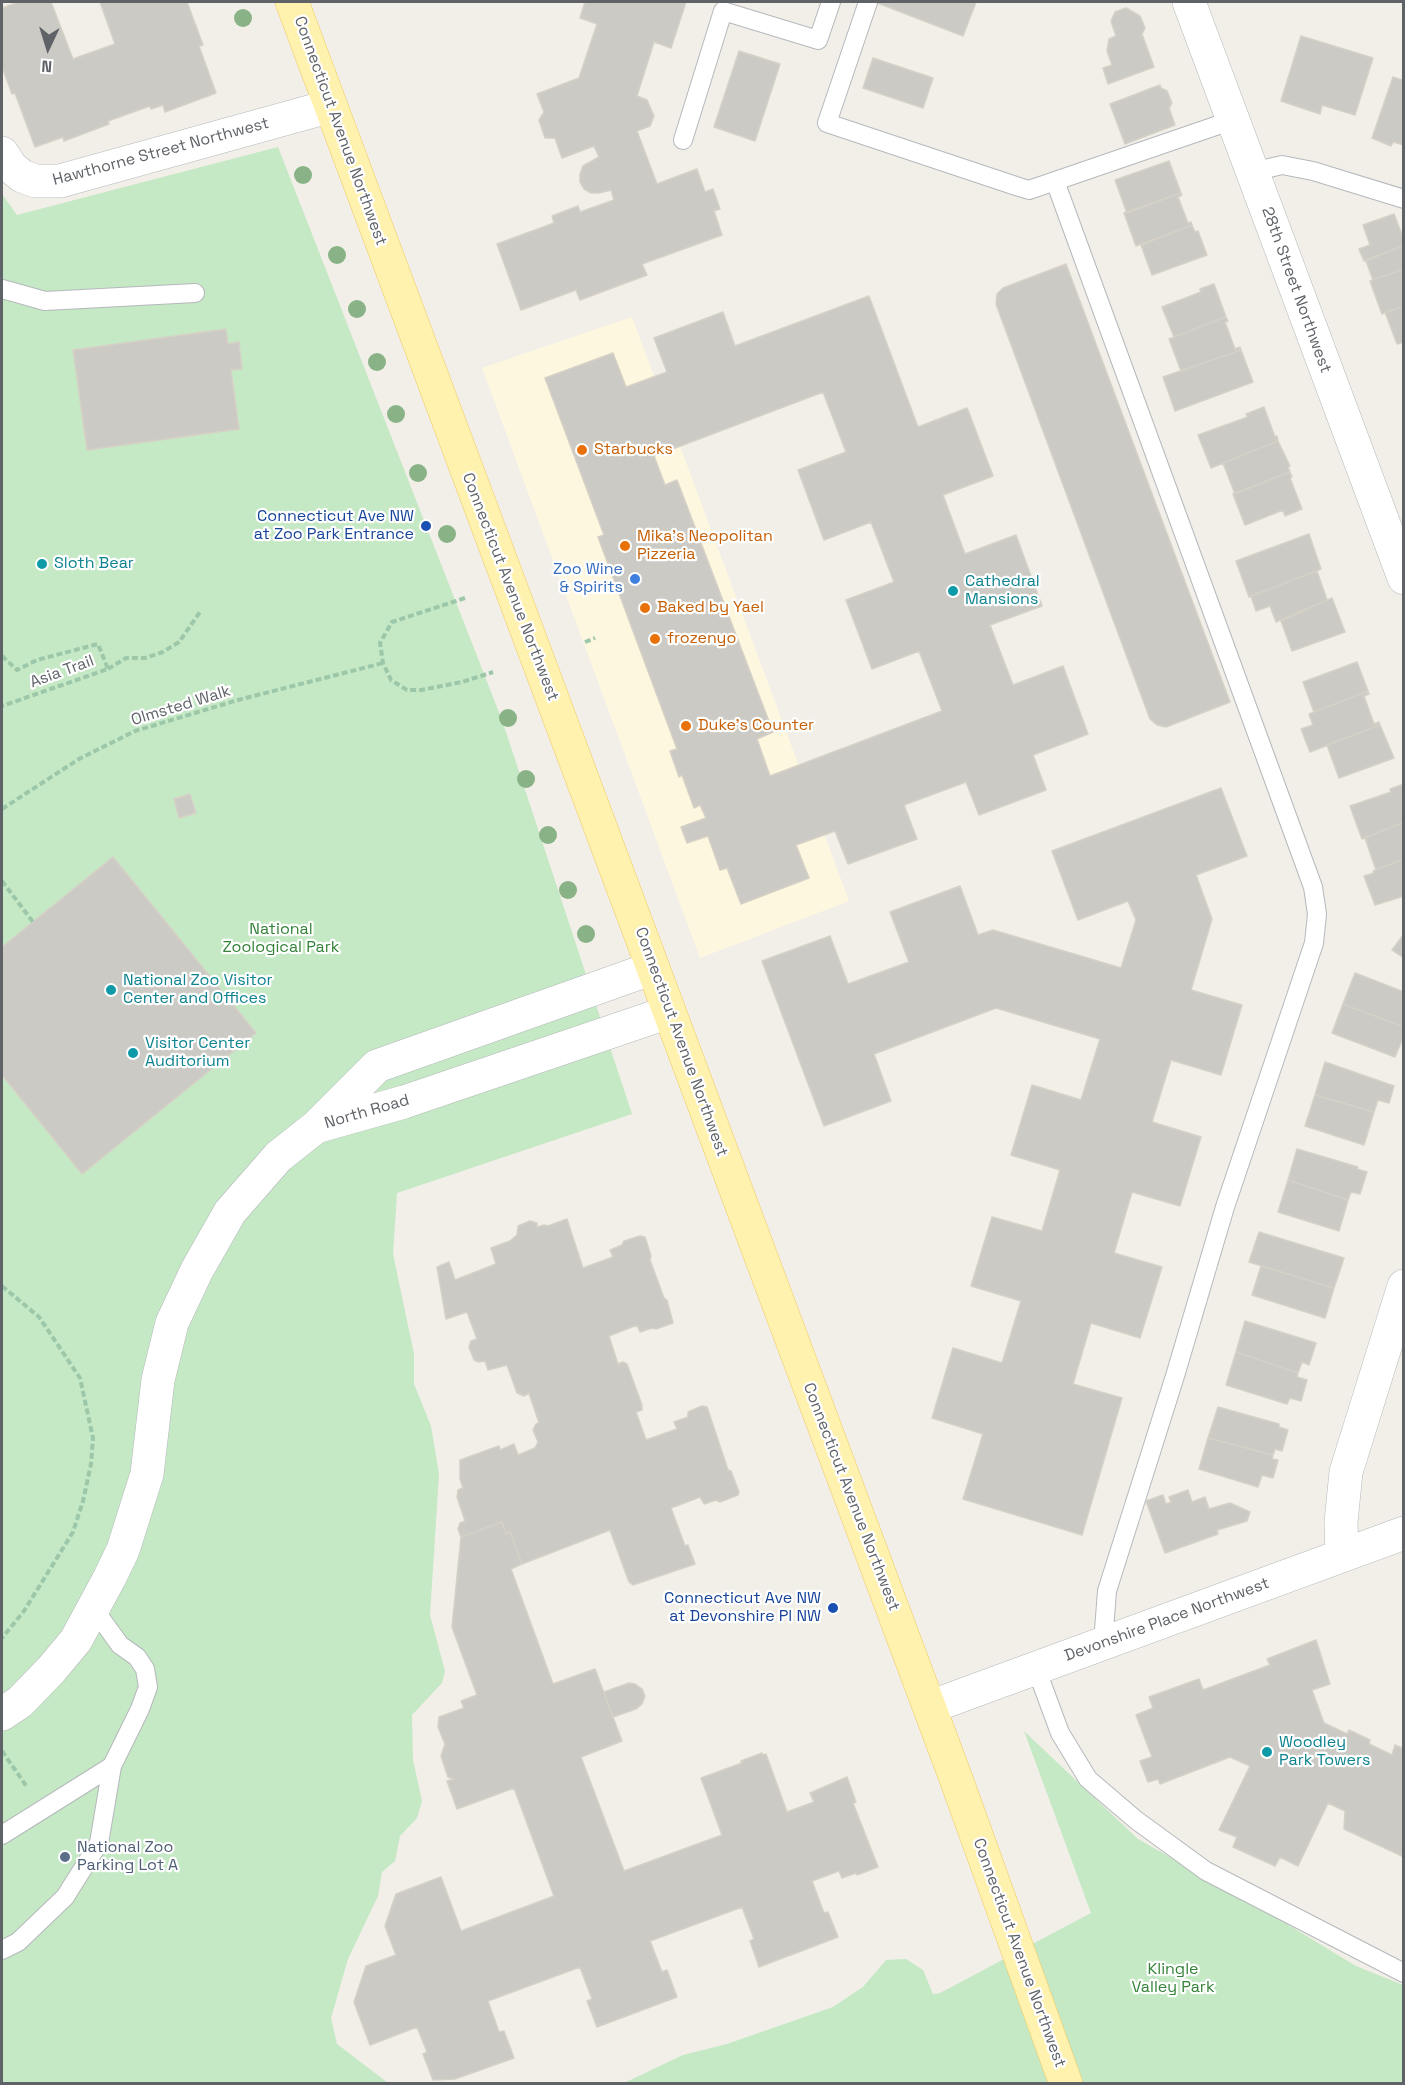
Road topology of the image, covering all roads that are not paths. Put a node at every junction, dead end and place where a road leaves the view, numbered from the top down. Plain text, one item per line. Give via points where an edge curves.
1 (292, 2) edge
2 (831, 2) edge
3 (868, 2) edge
4 (1189, 2) edge
5 (331, 106) junction
6 (1233, 120) junction
7 (683, 140) dead end
8 (2, 153) edge
9 (1252, 172) junction
10 (1054, 182) junction
11 (1404, 199) edge
12 (2, 289) edge
13 (195, 293) dead end
14 (1404, 578) edge
15 (653, 968) junction
16 (669, 1012) junction
17 (317, 1126) junction
18 (1404, 1286) edge
19 (1404, 1533) edge
20 (1342, 1555) junction
21 (94, 1608) junction
22 (1103, 1643) junction
23 (1036, 1668) junction
24 (930, 1707) junction
25 (2, 1714) edge
26 (112, 1766) junction
27 (2, 1835) edge
28 (2, 1950) edge
29 (1404, 1973) edge
30 (1066, 2084) edge

1 - 5 main road, Connecticut Avenue Northwest
2 - 7 lane via 818,40 723,11
3 - 10 lane via 827,123 1029,190
4 - 6 street, 28th Street Northwest
5 - 8 street, Hawthorne Street Northwest via 60,181 35,181 22,176
5 - 15 main road, Connecticut Avenue Northwest
6 - 9 street, 28th Street Northwest
6 - 10 lane
9 - 11 lane via 1282,165
9 - 14 street, 28th Street Northwest
10 - 22 lane via 1313,887 1317,914 1314,943 1225,1207 1107,1591
12 - 13 lane via 45,301
15 - 16 main road, Connecticut Avenue Northwest
15 - 17 street, North Road via 377,1066
16 - 17 street, North Road via 404,1102
16 - 24 main road, Connecticut Avenue Northwest
17 - 21 street via 278,1157 230,1212 172,1323 158,1380 147,1474 123,1550
18 - 20 street via 1346,1472
19 - 20 street, Devonshire Place Northwest
20 - 22 street, Devonshire Place Northwest
21 - 25 street via 76,1640 51,1670
21 - 26 lane via 120,1645 137,1657 145,1669 148,1687
22 - 23 street, Devonshire Place Northwest
23 - 24 street, Devonshire Place Northwest
23 - 29 lane via 1060,1733 1088,1779 1136,1820 1206,1871
24 - 30 main road, Connecticut Avenue Northwest
26 - 27 lane
26 - 28 lane via 99,1844 65,1897 18,1942

